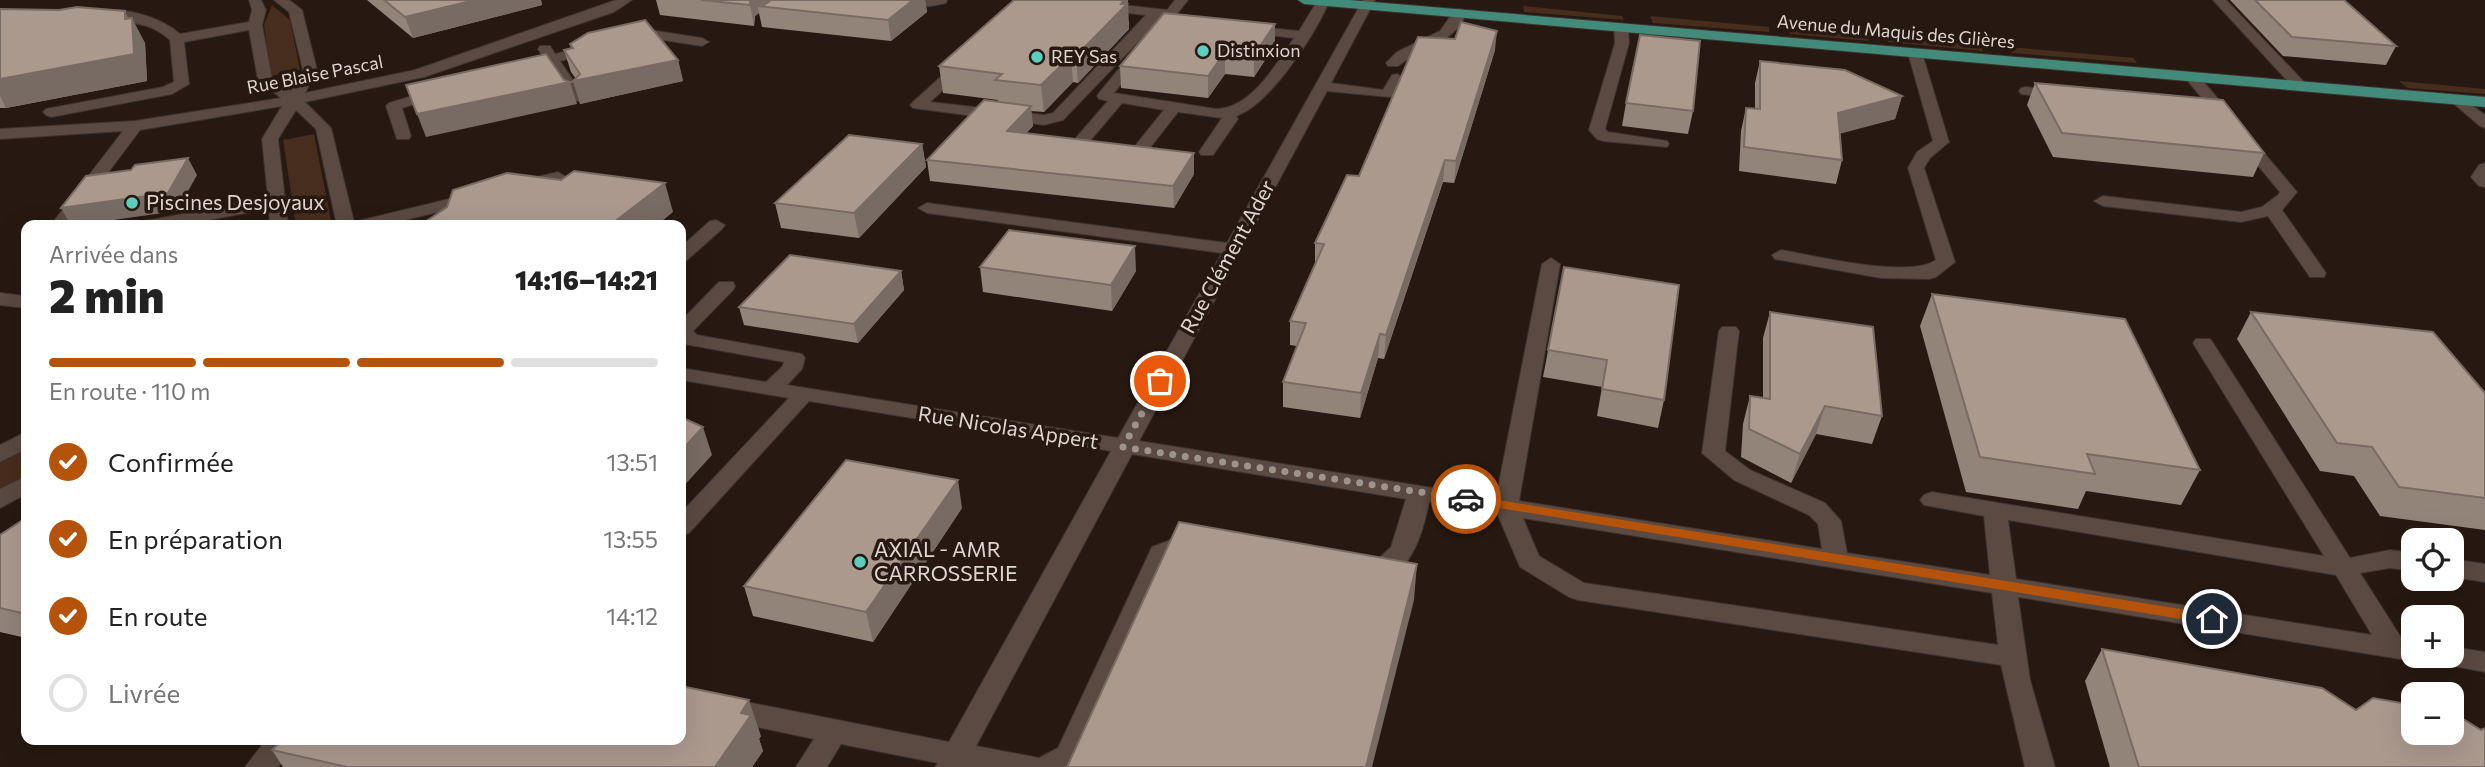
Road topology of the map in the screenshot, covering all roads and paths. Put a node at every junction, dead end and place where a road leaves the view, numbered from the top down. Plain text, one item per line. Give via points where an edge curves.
1 (255, 0) edge
2 (280, 0) edge
3 (626, 0) edge
4 (895, 0) edge
5 (941, 0) edge
6 (1044, 0) edge
7 (1182, 0) edge
8 (1304, 0) edge
9 (2219, 0) edge
10 (1324, 2) junction
11 (1367, 3) edge
12 (1460, 13) junction
13 (79, 15) edge
14 (1168, 17) junction
15 (255, 25) junction
16 (1621, 27) junction
17 (1234, 28) edge
18 (1302, 35) junction
19 (526, 37) junction
20 (177, 39) junction
21 (702, 42) dead end
22 (975, 52) edge
23 (1916, 53) junction
24 (551, 58) junction
25 (512, 70) edge
26 (2192, 76) junction
27 (459, 86) edge
28 (1322, 86) junction
29 (2300, 86) junction
30 (2026, 91) dead end
31 (2079, 97) edge
32 (578, 98) edge
33 (294, 100) junction
34 (1117, 100) junction
35 (2458, 100) junction
36 (2485, 102) edge
37 (1174, 108) junction
38 (2197, 109) edge
39 (2224, 111) junction
40 (51, 112) dead end
41 (1228, 114) junction
42 (2485, 123) edge
43 (135, 126) junction
44 (0, 134) edge
45 (403, 136) dead end
46 (1083, 139) edge
47 (1661, 144) dead end
48 (1143, 146) edge
49 (1207, 152) dead end
50 (2485, 168) edge
51 (558, 177) edge
52 (2485, 182) edge
53 (2103, 201) dead end
54 (276, 202) junction
55 (927, 208) dead end
56 (2272, 209) junction
57 (64, 220) edge
58 (178, 220) edge
59 (278, 220) edge
60 (345, 220) edge
61 (382, 220) edge
62 (716, 225) dead end
63 (1233, 249) junction
64 (686, 252) edge
65 (1781, 256) dead end
66 (1551, 264) dead end
67 (2317, 273) dead end
68 (726, 286) dead end
69 (0, 299) edge
70 (21, 301) edge
71 (686, 327) edge
72 (1729, 331) dead end
73 (686, 336) edge
74 (2203, 343) dead end
75 (686, 374) edge
76 (771, 388) junction
77 (804, 394) junction
78 (21, 442) edge
79 (1123, 447) junction
80 (0, 455) edge
81 (21, 486) edge
82 (1419, 492) junction
83 (0, 500) edge
84 (1932, 500) dead end
85 (1506, 506) junction
86 (1995, 511) junction
87 (686, 522) edge
88 (1216, 546) edge
89 (1836, 558) junction
90 (2401, 560) edge
91 (2344, 568) junction
92 (2464, 570) edge
93 (1343, 573) edge
94 (2485, 573) edge
95 (2003, 585) junction
96 (2401, 645) edge
97 (2401, 649) edge
98 (2013, 657) junction
99 (2464, 659) edge
100 (2485, 662) edge
101 (686, 702) edge
102 (834, 732) junction
103 (280, 745) edge
104 (953, 760) edge
105 (260, 767) edge
106 (811, 767) edge
107 (1029, 767) edge
108 (1049, 767) edge
109 (2040, 767) edge

1 - 15 street via 259,10
2 - 33 street via 295,10 310,70
3 - 19 street, Rue Blaise Pascal
4 - 5 street via 922,4
6 - 14 street
7 - 14 street
8 - 10 main road, Avenue du Maquis des Glières
9 - 29 street
10 - 11 main road, Avenue du Maquis des Glières
10 - 18 street
11 - 12 main road, Avenue du Maquis des Glières
11 - 28 street, Rue Clément Ader
12 - 16 main road, Avenue du Maquis des Glières
12 - 28 street via 1447,35 1400,56 1390,93
13 - 20 street via 128,16 164,25
14 - 22 street via 1058,117 1044,120 918,105
14 - 34 street via 1104,96
15 - 20 street
15 - 33 street via 265,80
16 - 23 main road, Avenue du Maquis des Glières
16 - 47 street via 1622,43 1597,130 1603,136
17 - 18 street
18 - 41 street via 1258,94
19 - 24 street via 542,44
19 - 33 street, Rue Blaise Pascal via 419,74
20 - 40 street via 182,84 167,91
21 - 24 street via 650,34
23 - 26 main road, Avenue du Maquis des Glières
23 - 65 street via 1941,142 1923,155 1916,168 1945,262 1929,273 1881,272
24 - 25 street
24 - 32 street
26 - 29 main road, Avenue du Maquis des Glières
26 - 39 street
27 - 45 street via 394,106
28 - 63 street, Rue Clément Ader
29 - 35 main road, Avenue du Maquis des Glières
30 - 31 street
33 - 43 street, Rue Blaise Pascal
33 - 54 street via 270,139
33 - 60 street via 323,128
34 - 37 street
34 - 46 street
35 - 36 main road, Avenue du Maquis des Glières
35 - 42 street
37 - 41 street
37 - 48 street
38 - 39 street
39 - 56 street via 2289,192 2281,206
41 - 49 street via 1230,119
43 - 44 street, Rue Blaise Pascal
43 - 57 street
50 - 52 street via 2479,177
51 - 61 street
53 - 56 street via 2241,217
54 - 58 street
54 - 59 street
55 - 63 street
56 - 67 street
62 - 64 street
63 - 79 street, Rue Clément Ader
66 - 85 street
68 - 71 street
69 - 70 street
72 - 89 street via 1713,453 1742,475 1817,509 1829,521
73 - 76 street via 795,358 792,369
74 - 91 street
75 - 76 street, Rue Nicolas Appert
76 - 77 street, Rue Nicolas Appert
77 - 79 street, Rue Nicolas Appert
77 - 87 street
78 - 80 street
79 - 82 street, Rue Nicolas Appert
79 - 104 street, Rue Clément Ader
81 - 83 street
82 - 85 street, Rue Nicolas Appert
82 - 93 street via 1410,537 1391,567 1369,579
84 - 86 street
85 - 89 street, Rue Nicolas Appert
85 - 98 street via 1529,561 1578,591
86 - 91 street
86 - 95 street
88 - 108 street via 1190,540 1161,553 1069,756
89 - 95 street, Rue Nicolas Appert
90 - 91 street
91 - 96 street
92 - 94 street
95 - 97 street, Rue Nicolas Appert
95 - 98 street
98 - 109 street
99 - 100 street
101 - 102 street
102 - 104 street
102 - 106 street
103 - 105 street
104 - 107 street

